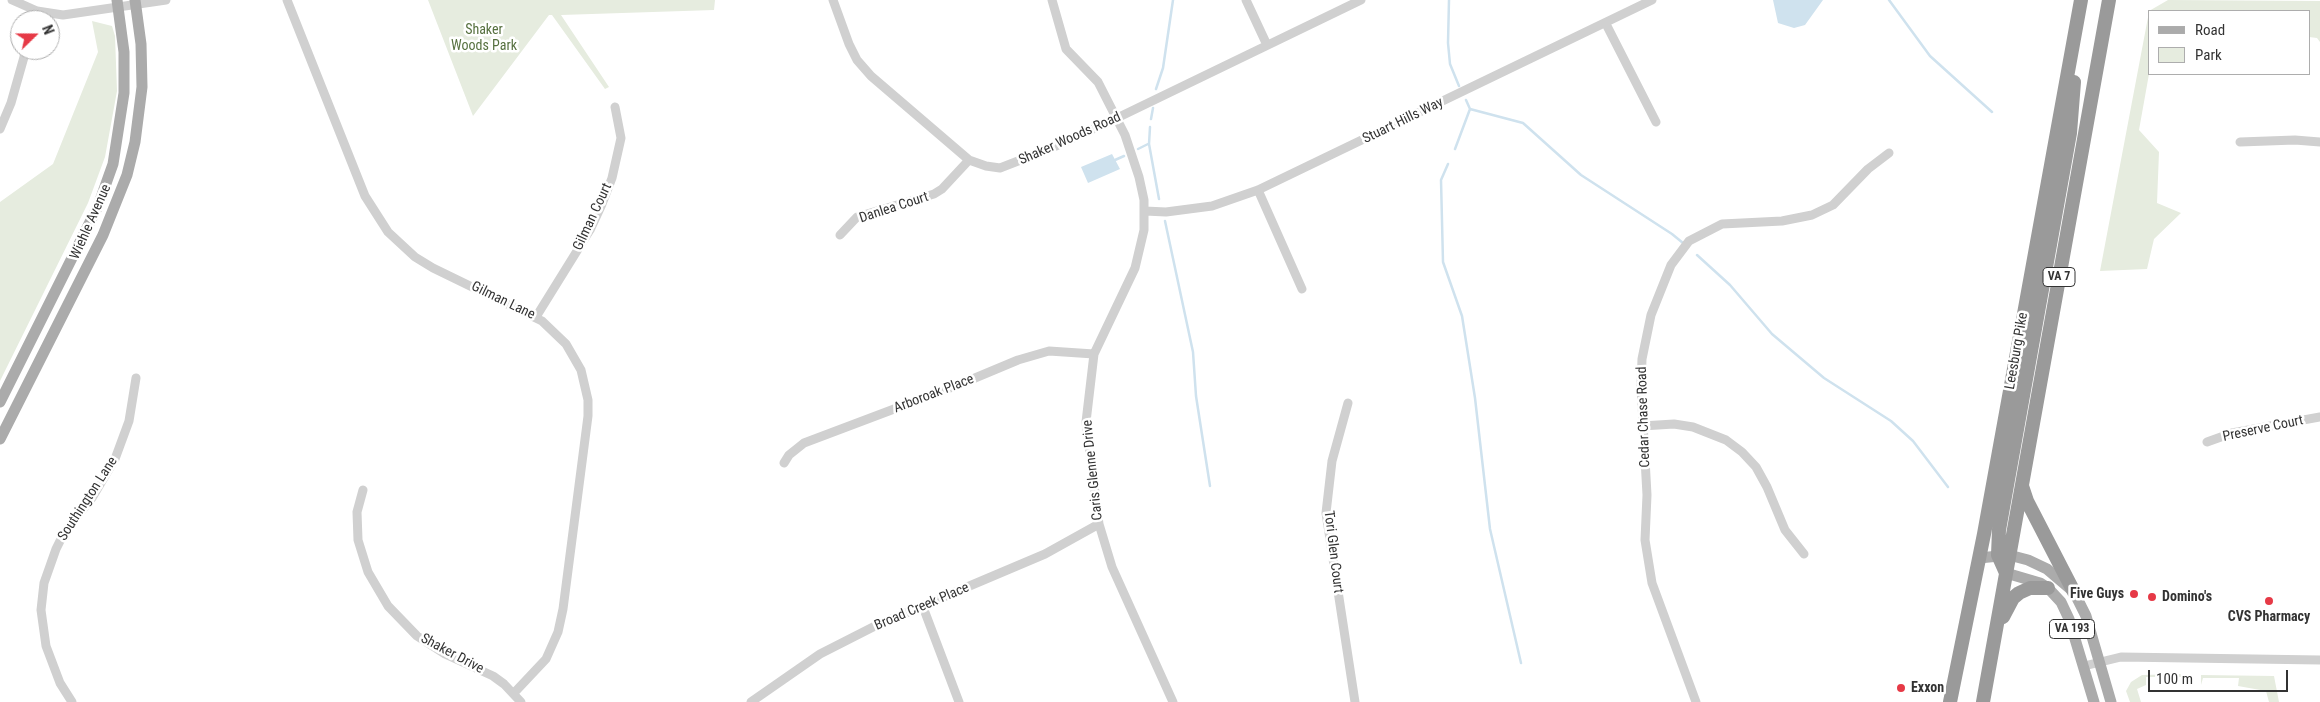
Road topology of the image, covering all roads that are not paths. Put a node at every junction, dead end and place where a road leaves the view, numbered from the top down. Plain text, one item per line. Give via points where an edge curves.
1 (12, 0) edge
2 (166, 0) edge
3 (287, 0) edge
4 (832, 0) edge
5 (1052, 0) edge
6 (1246, 0) edge
7 (1361, 0) edge
8 (1652, 0) edge
9 (2109, 0) edge
10 (135, 3) edge
11 (117, 4) edge
12 (2080, 4) edge
13 (28, 10) edge
14 (60, 16) edge
15 (1606, 24) junction
16 (1267, 45) junction
17 (23, 60) edge
18 (615, 107) dead end
19 (1117, 118) junction
20 (1656, 122) dead end
21 (0, 129) edge
22 (2240, 142) dead end
23 (2320, 142) edge
24 (1889, 153) dead end
25 (969, 160) junction
26 (1258, 190) junction
27 (1144, 211) junction
28 (840, 235) dead end
29 (1302, 289) dead end
30 (536, 317) junction
31 (1094, 354) junction
32 (136, 378) dead end
33 (0, 402) edge
34 (1348, 403) dead end
35 (2320, 417) edge
36 (1642, 426) junction
37 (0, 439) edge
38 (2207, 442) dead end
39 (784, 463) dead end
40 (2022, 482) junction
41 (364, 490) dead end
42 (1099, 524) junction
43 (1804, 554) dead end
44 (2003, 555) junction
45 (1979, 558) junction
46 (2006, 573) junction
47 (2048, 588) junction
48 (2074, 592) junction
49 (923, 607) junction
50 (1996, 631) junction
51 (2320, 660) edge
52 (2100, 661) junction
53 (2084, 666) junction
54 (514, 693) junction
55 (72, 702) edge
56 (522, 702) edge
57 (751, 702) edge
58 (959, 702) edge
59 (1173, 702) edge
60 (1355, 702) edge
61 (1696, 702) edge
62 (1950, 702) edge
63 (1982, 702) edge
64 (2094, 702) edge
65 (2111, 702) edge

1 - 13 street
2 - 10 street
3 - 30 street, Gilman Lane via 365,196 388,232 415,257 433,268
4 - 25 street, Shaker Woods Road via 862,67
5 - 19 street, Caris Glenne Drive via 1066,49 1095,78
6 - 16 street
7 - 16 street, Shaker Woods Road
8 - 15 street, Stuart Hills Way
9 - 40 highway, Leesburg Pike / VA 7
10 - 11 street
10 - 37 main road, Wiehle Avenue via 141,44 142,87 127,175 103,236
11 - 14 street
11 - 33 main road, Wiehle Avenue via 124,52 124,92 113,164 98,206
12 - 44 highway via 2070,133 2001,520
12 - 45 highway, Leesburg Pike / VA 7
15 - 20 street
15 - 26 street, Stuart Hills Way
16 - 19 street, Shaker Woods Road
17 - 21 street
18 - 30 street, Gilman Court via 621,138 612,178 590,230
19 - 25 street, Shaker Woods Road via 1000,168
19 - 27 street, Caris Glenne Drive via 1137,170
22 - 23 street
24 - 36 street, Cedar Chase Road via 1868,169 1833,205 1812,215 1782,221 1722,224 1689,241 1671,265 1651,315 1642,358
25 - 28 street, Danlea Court via 934,194 857,217
26 - 27 street, Stuart Hills Way via 1212,206 1166,212
26 - 29 street
27 - 31 street, Caris Glenne Drive via 1135,268
30 - 54 street, Gilman Lane via 575,357 585,384 588,416 558,632 546,659
31 - 39 street, Arboroak Place via 1049,351 1018,360 804,443
31 - 42 street, Caris Glenne Drive via 1086,422
32 - 55 street, Southington Lane via 129,421 115,459 92,498 64,533 44,583 41,610 46,646 60,683
34 - 60 street, Tori Glen Court via 1332,461 1326,513
35 - 38 street, Preserve Court via 2232,433
36 - 43 street via 1674,424 1693,427 1710,432 1734,446 1756,468 1785,530
36 - 61 street, Cedar Chase Road via 1647,495 1645,540 1652,583
40 - 44 highway, Leesburg Pike / VA 7
40 - 48 highway via 2027,501
41 - 54 street, Shaker Drive via 357,512 358,540 368,572 388,606 403,624 434,648 493,676
42 - 49 street, Broad Creek Place via 1045,554
42 - 59 street, Caris Glenne Drive via 1112,567
44 - 45 main road, VA 193
44 - 46 highway, Leesburg Pike / VA 7
44 - 48 main road, VA 193 via 2028,560 2047,569
45 - 62 highway, Leesburg Pike / VA 7
46 - 47 main road
46 - 50 highway, Leesburg Pike / VA 7
47 - 50 highway via 2030,588 2016,596
47 - 53 main road, VA 193 via 2065,610
48 - 52 main road, VA 193 via 2086,616
49 - 57 street, Broad Creek Place via 875,626 820,654
49 - 58 street
50 - 63 highway, Leesburg Pike / VA 7
51 - 52 street via 2121,657
52 - 53 street
52 - 65 main road, VA 193
53 - 64 main road, VA 193
54 - 56 street, Shaker Drive

